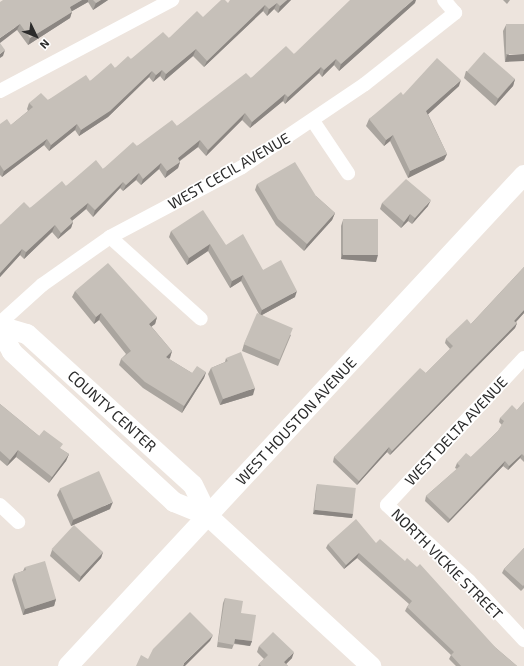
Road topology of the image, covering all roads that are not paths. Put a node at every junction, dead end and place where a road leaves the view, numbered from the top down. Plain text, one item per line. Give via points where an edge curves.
1 (172, 0) edge
2 (444, 0) edge
3 (0, 91) edge
4 (313, 121) junction
5 (348, 173) dead end
6 (524, 175) edge
7 (110, 237) junction
8 (201, 319) dead end
9 (0, 322) edge
10 (0, 326) edge
11 (0, 330) edge
12 (524, 358) edge
13 (0, 505) edge
14 (387, 505) joint
15 (208, 516) junction
16 (18, 522) dead end
17 (524, 640) edge
18 (68, 666) edge
19 (371, 666) edge

1 - 3 street
2 - 4 street, WEST CECIL AVENUE via 455,13
4 - 5 street
4 - 7 street, WEST CECIL AVENUE via 242,167
6 - 15 street, WEST HOUSTON AVENUE
7 - 8 street
7 - 9 street, WEST CECIL AVENUE via 42,285
10 - 15 street, COUNTY CENTER via 27,334 181,474 193,485
11 - 15 street, COUNTY CENTER via 12,352 174,502
12 - 14 street, WEST DELTA AVENUE
13 - 16 street
14 - 17 street, NORTH VICKIE STREET via 469,581
15 - 18 street, WEST HOUSTON AVENUE
15 - 19 street, COUNTY CENTER

